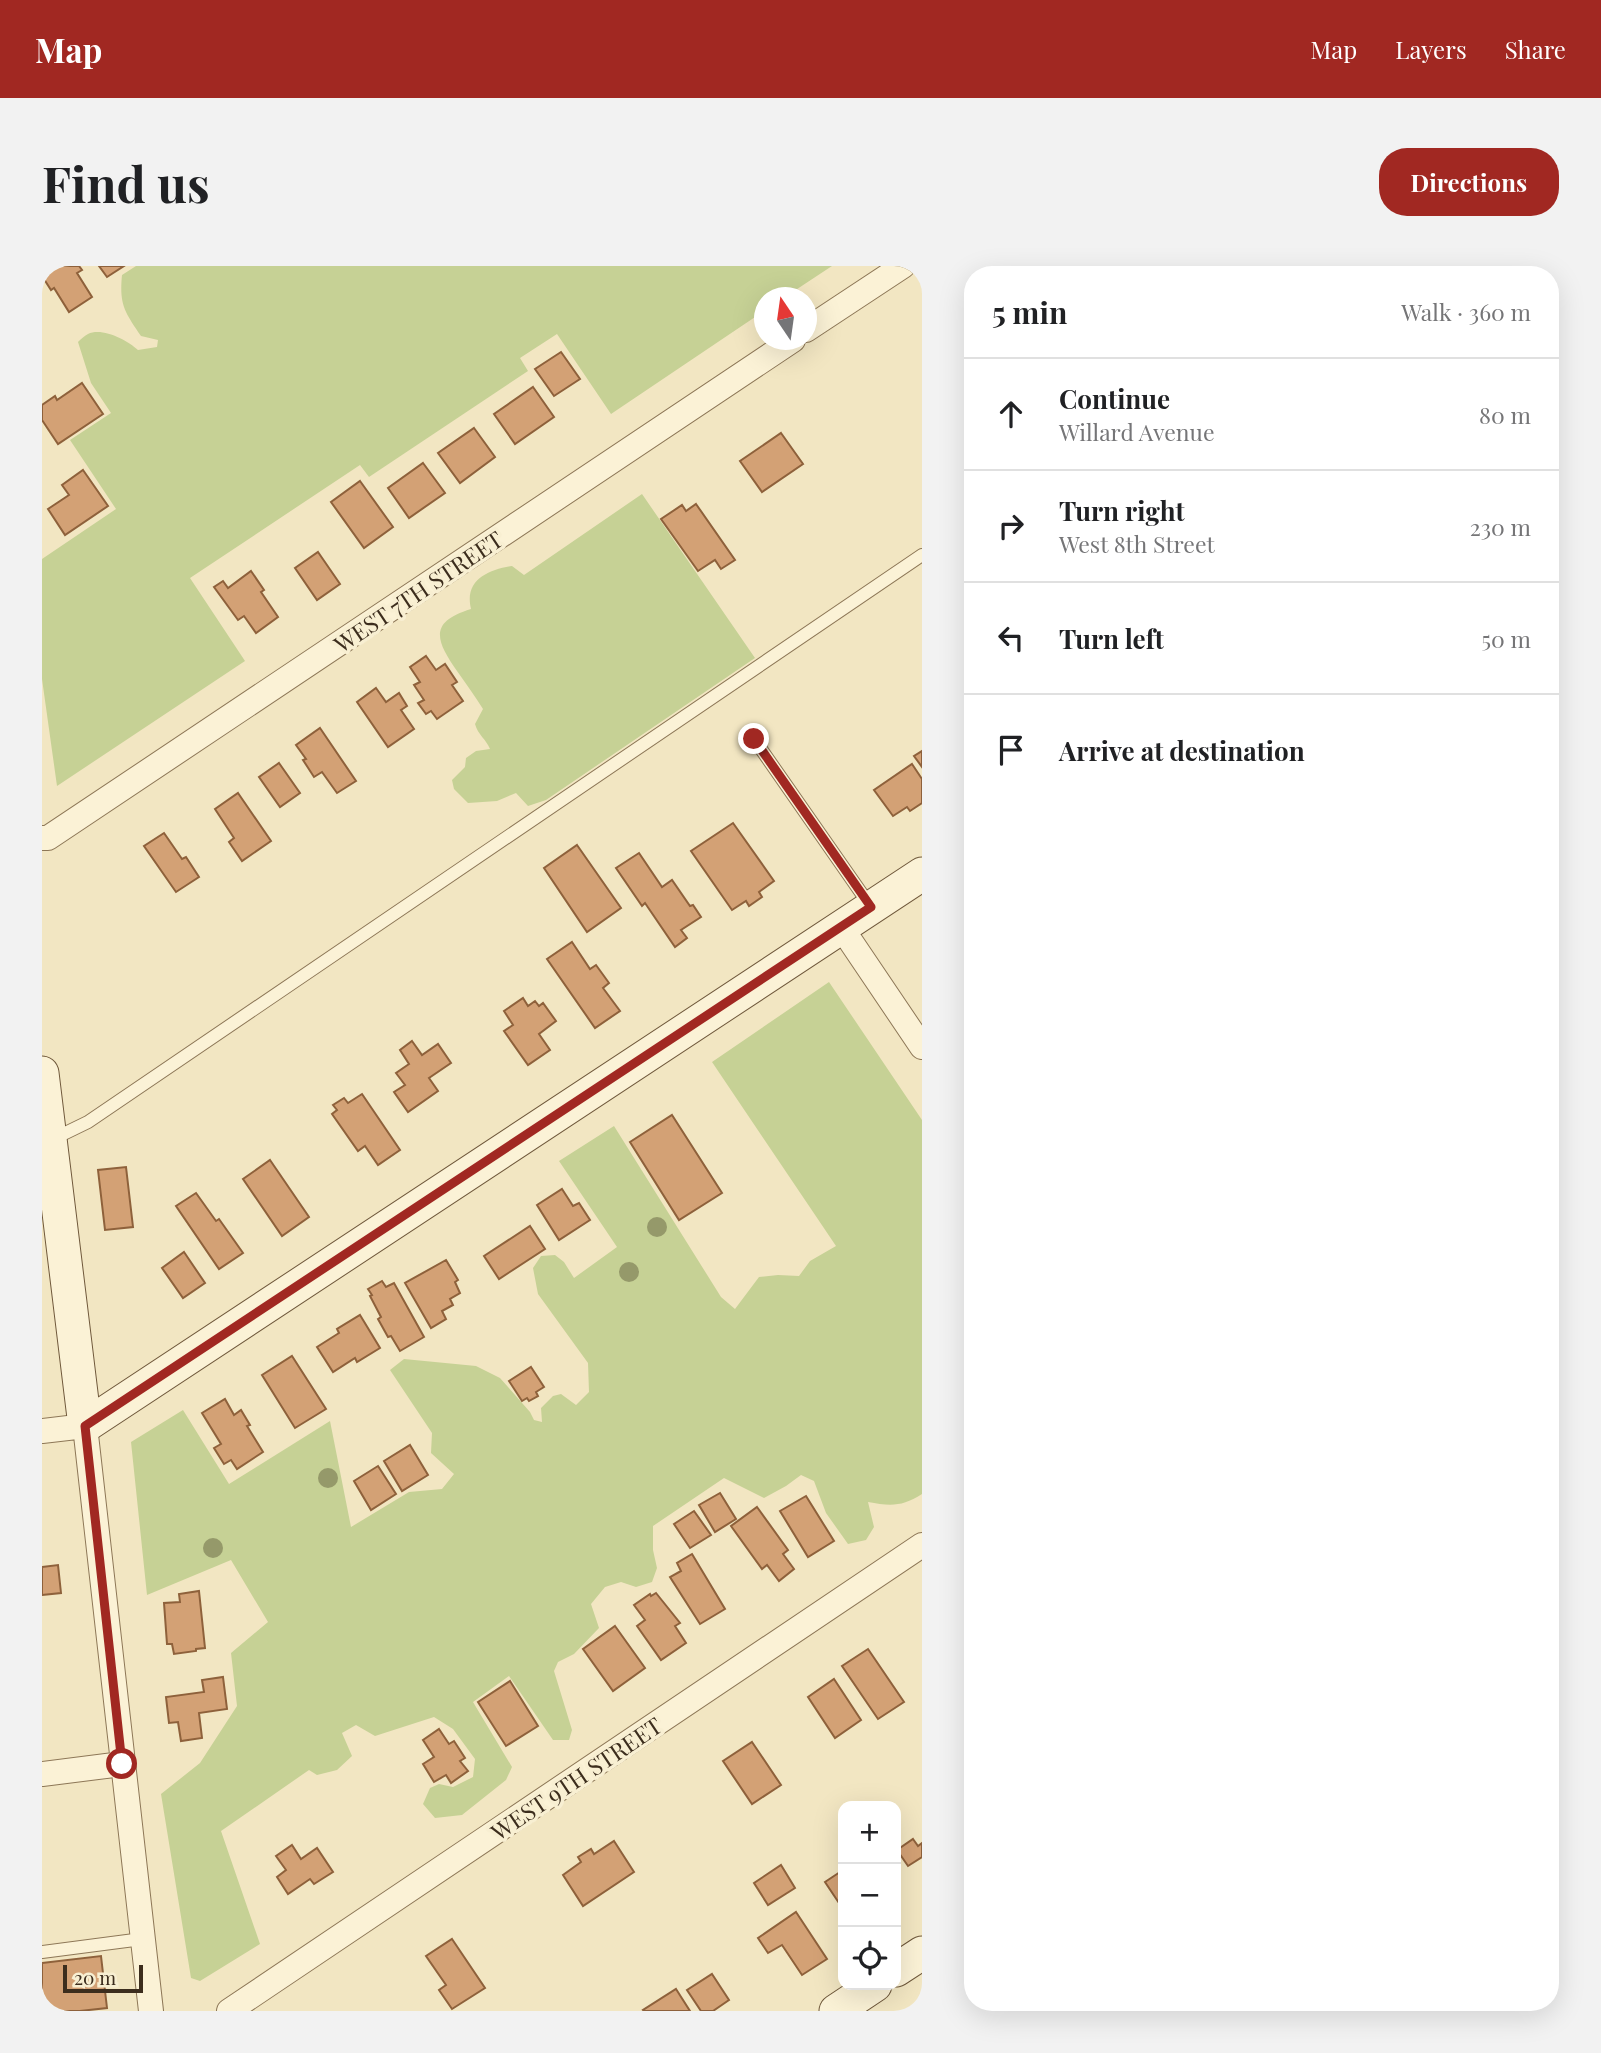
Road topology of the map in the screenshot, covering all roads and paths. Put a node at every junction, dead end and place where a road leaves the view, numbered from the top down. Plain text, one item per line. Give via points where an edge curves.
1 (903, 266) edge
2 (817, 324) edge
3 (778, 350) edge
4 (922, 555) edge
5 (754, 739) dead end
6 (42, 838) edge
7 (922, 874) edge
8 (871, 907) junction
9 (841, 927) junction
10 (922, 1047) edge
11 (42, 1073) edge
12 (50, 1140) junction
13 (85, 1426) junction
14 (42, 1431) edge
15 (922, 1545) edge
16 (122, 1764) junction
17 (42, 1774) edge
18 (142, 1939) junction
19 (42, 1952) edge
20 (922, 1953) edge
21 (901, 1967) edge
22 (867, 1990) edge
23 (151, 2011) edge
24 (229, 2011) edge
25 (836, 2011) edge

1 - 2 street
3 - 6 street, WEST 7TH STREET
4 - 12 lane via 88,1122
5 - 8 lane
7 - 8 street
8 - 9 street
9 - 10 street
9 - 13 street
11 - 12 street
12 - 13 street
13 - 14 street
13 - 16 street
15 - 24 street, WEST 9TH STREET
16 - 17 street
16 - 18 street
18 - 19 lane
18 - 23 street
20 - 21 street
22 - 25 street

